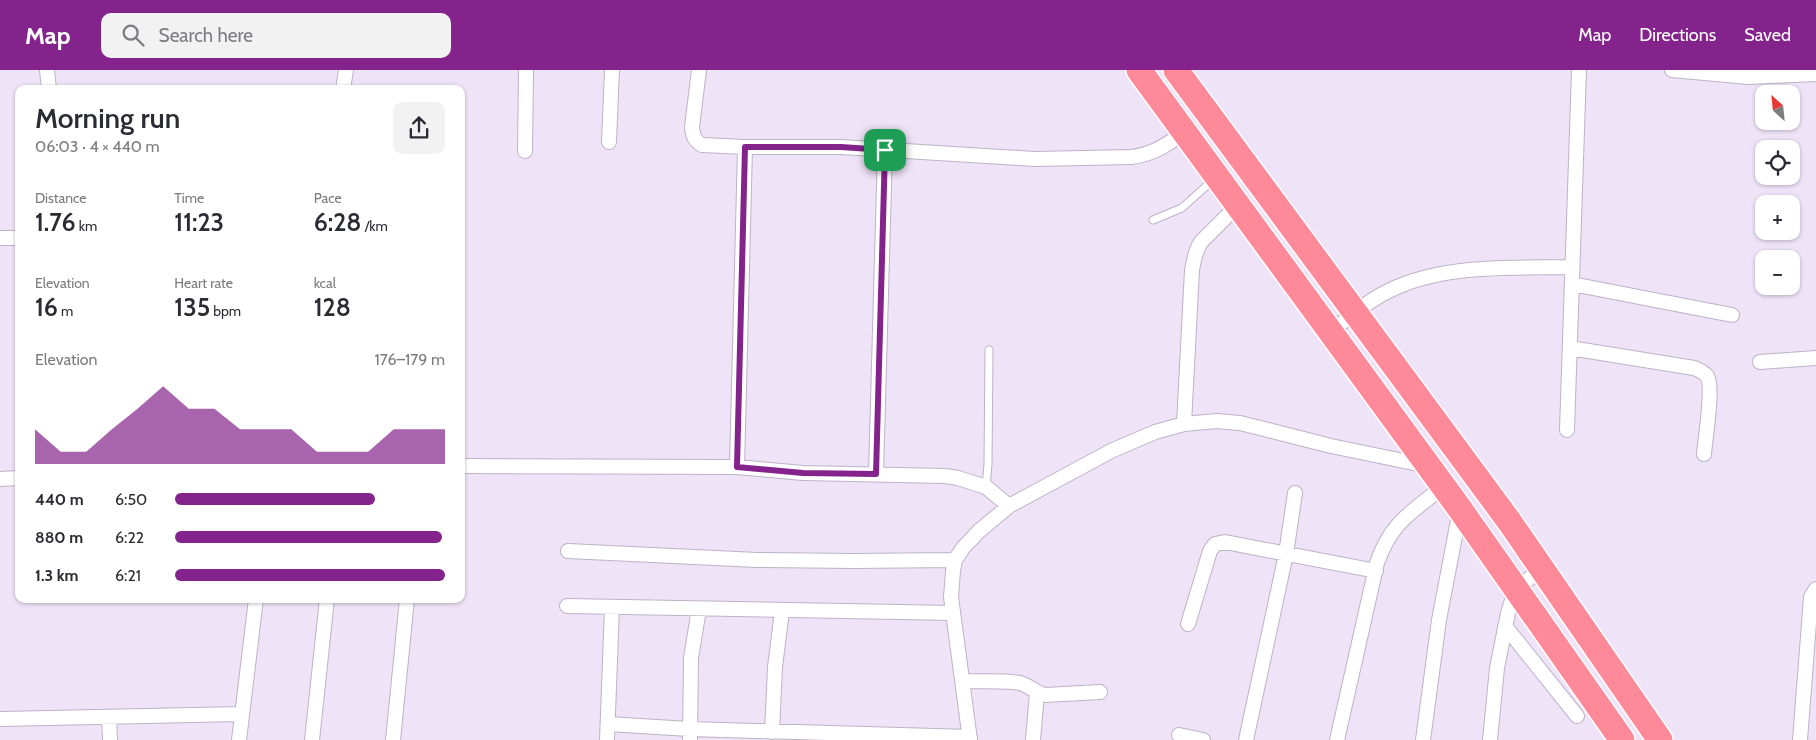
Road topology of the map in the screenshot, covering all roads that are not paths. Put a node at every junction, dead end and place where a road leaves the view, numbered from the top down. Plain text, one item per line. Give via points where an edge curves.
1 (47, 70) edge
2 (346, 70) edge
3 (526, 70) edge
4 (612, 70) edge
5 (699, 70) edge
6 (1138, 70) edge
7 (1176, 70) edge
8 (1579, 70) edge
9 (1672, 70) edge
10 (1816, 74) edge
11 (49, 85) edge
12 (344, 85) edge
13 (1184, 133) junction
14 (609, 142) dead end
15 (745, 147) junction
16 (885, 150) junction
17 (525, 151) dead end
18 (1217, 177) junction
19 (1238, 205) junction
20 (1153, 220) dead end
21 (0, 238) edge
22 (15, 238) edge
23 (1572, 268) junction
24 (1572, 284) junction
25 (1355, 312) junction
26 (1732, 315) dead end
27 (1331, 332) junction
28 (1570, 348) junction
29 (989, 350) dead end
30 (1816, 358) edge
31 (1760, 362) dead end
32 (1184, 424) junction
33 (1567, 430) dead end
34 (1704, 454) dead end
35 (465, 466) edge
36 (1429, 466) junction
37 (737, 467) junction
38 (876, 474) junction
39 (15, 478) edge
40 (0, 479) edge
41 (1444, 486) junction
42 (986, 487) junction
43 (1295, 493) dead end
44 (1009, 506) junction
45 (1460, 509) junction
46 (568, 551) dead end
47 (1286, 554) junction
48 (954, 560) junction
49 (1543, 569) junction
50 (1376, 570) junction
51 (1516, 588) junction
52 (1816, 588) edge
53 (256, 603) edge
54 (326, 603) edge
55 (407, 603) edge
56 (567, 606) dead end
57 (612, 607) junction
58 (699, 609) junction
59 (782, 611) junction
60 (953, 613) junction
61 (1188, 624) dead end
62 (1504, 626) junction
63 (964, 681) junction
64 (1100, 692) dead end
65 (1037, 693) junction
66 (242, 714) junction
67 (1576, 716) dead end
68 (109, 717) junction
69 (0, 720) edge
70 (608, 724) junction
71 (772, 732) junction
72 (1179, 734) dead end
73 (689, 735) edge
74 (970, 738) edge
75 (110, 740) edge
76 (239, 740) edge
77 (312, 740) edge
78 (393, 740) edge
79 (608, 740) edge
80 (1033, 740) edge
81 (1203, 740) edge
82 (1246, 740) edge
83 (1338, 740) edge
84 (1423, 740) edge
85 (1490, 740) edge
86 (1622, 740) edge
87 (1660, 740) edge
88 (1800, 740) edge

1 - 11 street
2 - 12 street
3 - 17 street
4 - 14 street
5 - 15 street via 693,136 702,145
6 - 13 highway
7 - 25 highway
8 - 23 street
9 - 10 street via 1748,77
13 - 16 street via 1156,151 1131,157 1035,159
13 - 18 highway
15 - 16 street
15 - 37 street
16 - 38 street
18 - 19 highway
18 - 20 lane via 1182,208
19 - 27 highway
19 - 32 street via 1202,242 1194,256
21 - 22 street
23 - 24 street
23 - 25 street via 1439,274 1395,288
24 - 26 street
24 - 28 street
25 - 27 street
25 - 49 highway
27 - 36 highway
28 - 33 street
28 - 34 street via 1702,371 1710,385
29 - 42 lane
30 - 31 street
32 - 36 street via 1240,422 1331,446
32 - 44 street via 1155,432 1111,451
35 - 37 street
36 - 41 highway
37 - 38 street via 803,473
38 - 42 street via 945,476
39 - 40 street
41 - 45 highway
41 - 50 street via 1401,520 1382,547
42 - 44 street
43 - 47 street
44 - 48 street via 979,531
45 - 51 highway
45 - 84 street
46 - 48 street via 757,560
47 - 50 street
47 - 61 street via 1225,542 1215,544
47 - 82 street
48 - 60 street via 951,584
49 - 51 street
49 - 87 highway
50 - 83 street
51 - 62 street
51 - 86 highway
52 - 88 street via 1811,597
53 - 66 street
54 - 77 street
55 - 78 street
56 - 57 street
57 - 58 street
57 - 70 street
58 - 59 street
58 - 73 street via 691,658
59 - 60 street
59 - 71 street
60 - 63 street
62 - 67 street
62 - 85 street
63 - 65 street via 1017,683
63 - 74 street
64 - 65 street
65 - 80 street
66 - 68 street
66 - 76 street
68 - 69 street
68 - 75 street
70 - 73 street
70 - 79 street
71 - 73 street
71 - 74 street
72 - 81 street

